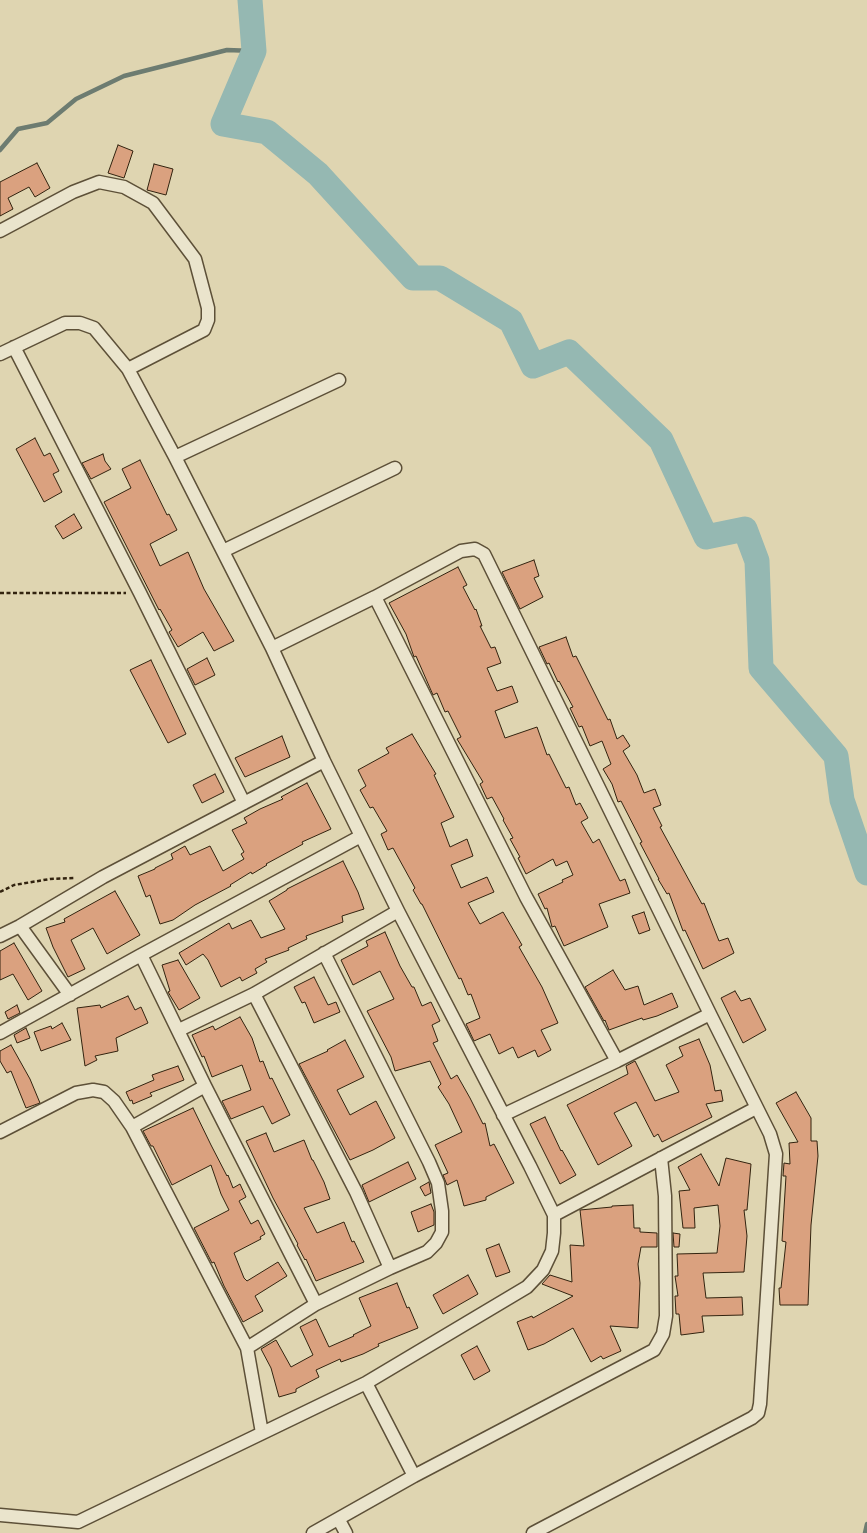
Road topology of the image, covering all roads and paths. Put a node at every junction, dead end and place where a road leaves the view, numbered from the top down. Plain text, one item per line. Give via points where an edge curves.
1 (0, 231) edge
2 (14, 347) junction
3 (0, 354) edge
4 (128, 369) junction
5 (339, 380) dead end
6 (175, 457) junction
7 (395, 468) dead end
8 (223, 551) junction
9 (0, 593) edge
10 (140, 593) junction
11 (375, 598) junction
12 (272, 648) junction
13 (324, 761) junction
14 (244, 803) junction
15 (361, 836) junction
16 (77, 878) dead end
17 (0, 892) edge
18 (398, 911) junction
19 (20, 926) junction
20 (0, 936) edge
21 (324, 953) junction
22 (141, 955) junction
23 (70, 994) junction
24 (254, 994) junction
25 (710, 1014) junction
26 (179, 1030) junction
27 (0, 1033) edge
28 (617, 1061) junction
29 (205, 1086) junction
30 (756, 1108) junction
31 (503, 1115) junction
32 (132, 1127) junction
33 (0, 1132) edge
34 (661, 1158) junction
35 (554, 1215) junction
36 (390, 1268) junction
37 (316, 1304) junction
38 (247, 1348) junction
39 (366, 1383) junction
40 (262, 1433) junction
41 (414, 1476) junction
42 (0, 1515) edge
43 (339, 1520) junction
44 (80, 1527) edge
45 (313, 1533) edge
46 (346, 1533) edge
47 (533, 1533) edge

1 - 4 street via 73,192 99,182 124,187 154,203 196,259 208,320 204,330
2 - 3 street
2 - 4 street via 64,323 80,323 94,328
2 - 10 street
4 - 6 street
5 - 6 street
6 - 8 street
7 - 8 street
8 - 12 street
9 - 10 path
10 - 14 street
11 - 12 street
11 - 25 street via 461,551 475,548 484,554
11 - 28 street via 526,897
12 - 13 street
13 - 14 street
13 - 15 street
14 - 19 street via 103,877
15 - 18 street
15 - 22 street
16 - 17 path via 14,885
18 - 21 street
18 - 31 street
19 - 20 street
19 - 23 street
21 - 24 street
21 - 36 street via 438,1183 442,1232 436,1243 427,1252
22 - 23 street
22 - 26 street
23 - 27 street
24 - 26 street
24 - 36 street via 356,1192
25 - 28 street
25 - 30 street
26 - 29 street
28 - 31 street
29 - 32 street
29 - 37 street
30 - 34 street
30 - 47 street via 776,1154 758,1413
31 - 35 street
32 - 33 street via 114,1101 104,1092 93,1090 76,1093
32 - 38 street
34 - 35 street
34 - 41 street via 665,1196 666,1316 663,1334 654,1350
35 - 39 street via 552,1251 543,1270 527,1287
36 - 37 street
37 - 38 street
38 - 40 street
39 - 40 street
39 - 41 street
40 - 44 street
41 - 43 street
42 - 44 street
43 - 45 street
43 - 46 street

